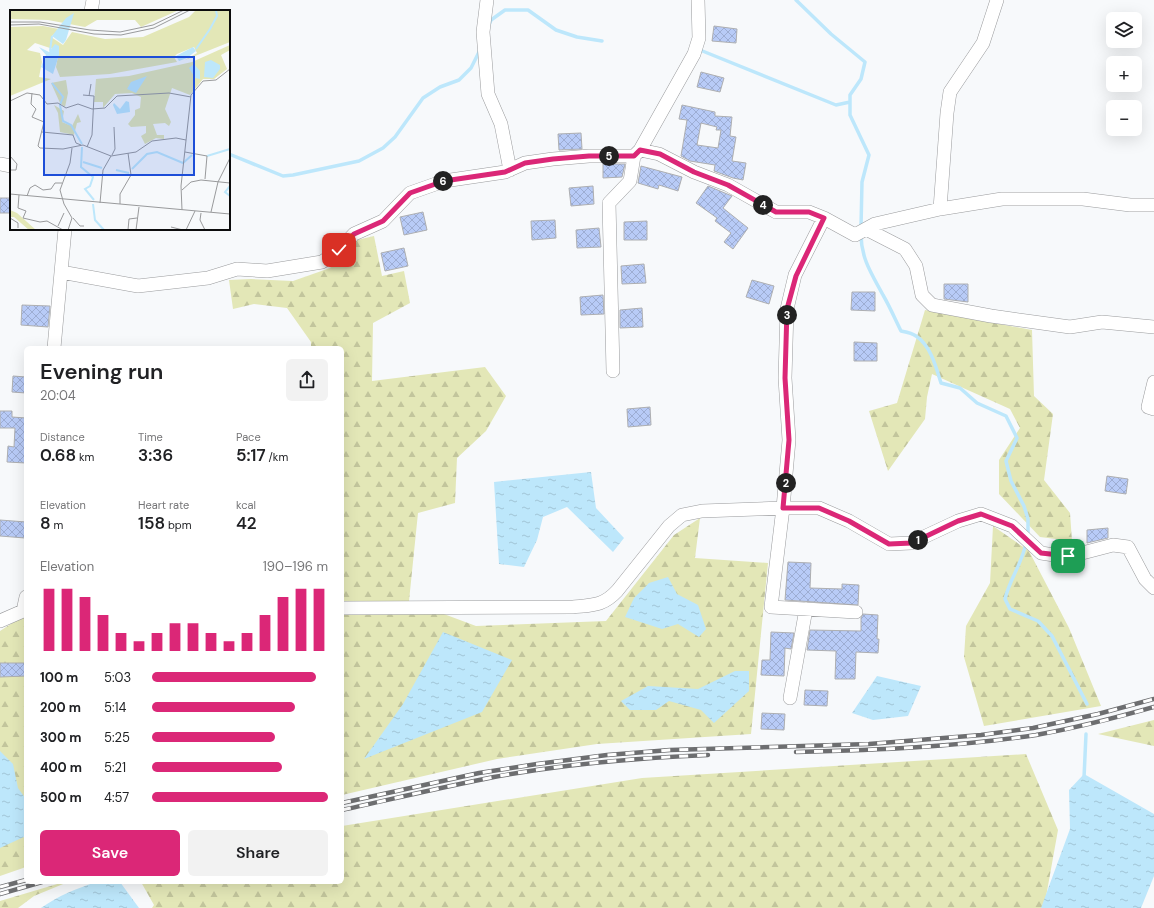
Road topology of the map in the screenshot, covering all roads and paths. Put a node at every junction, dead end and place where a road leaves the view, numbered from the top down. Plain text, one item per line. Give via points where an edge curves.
1 (92, 0) edge
2 (487, 0) edge
3 (698, 0) edge
4 (997, 0) edge
5 (91, 10) edge
6 (637, 153) junction
7 (0, 164) edge
8 (10, 166) edge
9 (510, 170) junction
10 (1154, 205) edge
11 (940, 209) junction
12 (824, 218) junction
13 (866, 229) junction
14 (65, 230) edge
15 (61, 272) junction
16 (1154, 327) edge
17 (54, 346) edge
18 (613, 371) dead end
19 (1154, 382) edge
20 (1154, 408) edge
21 (783, 508) junction
22 (1154, 588) edge
23 (24, 608) edge
24 (344, 608) edge
25 (806, 609) junction
26 (856, 612) dead end
27 (0, 622) edge
28 (790, 698) dead end

1 - 5 street
2 - 9 street via 483,32 488,94 501,124
3 - 6 street via 699,38 694,54
4 - 11 street via 983,43 950,92
6 - 9 street via 553,159 525,163
6 - 12 street via 660,154 694,172 728,185 776,212 809,212
6 - 18 street via 630,181 609,203
7 - 8 street
9 - 15 street via 444,181 410,193 383,221 354,234 339,250 322,262 267,271 237,270 208,278 138,286
10 - 11 street via 1130,205 1083,199 1002,199
11 - 13 street via 875,224
12 - 13 street via 855,235
12 - 21 street via 796,276 787,309 785,378 789,440
13 - 16 street via 905,249 916,266 922,295 932,305 1070,327 1102,322
14 - 15 street
15 - 17 street
19 - 20 street via 1148,407
21 - 22 street via 819,508 849,521 889,544 912,543 958,521 981,514 1012,526 1041,553 1068,556 1113,545 1128,547 1145,579
21 - 24 street via 702,511 682,515 669,526 617,591 609,599 595,605
21 - 25 street via 771,607
23 - 27 street via 23,611
25 - 26 street
25 - 28 street

